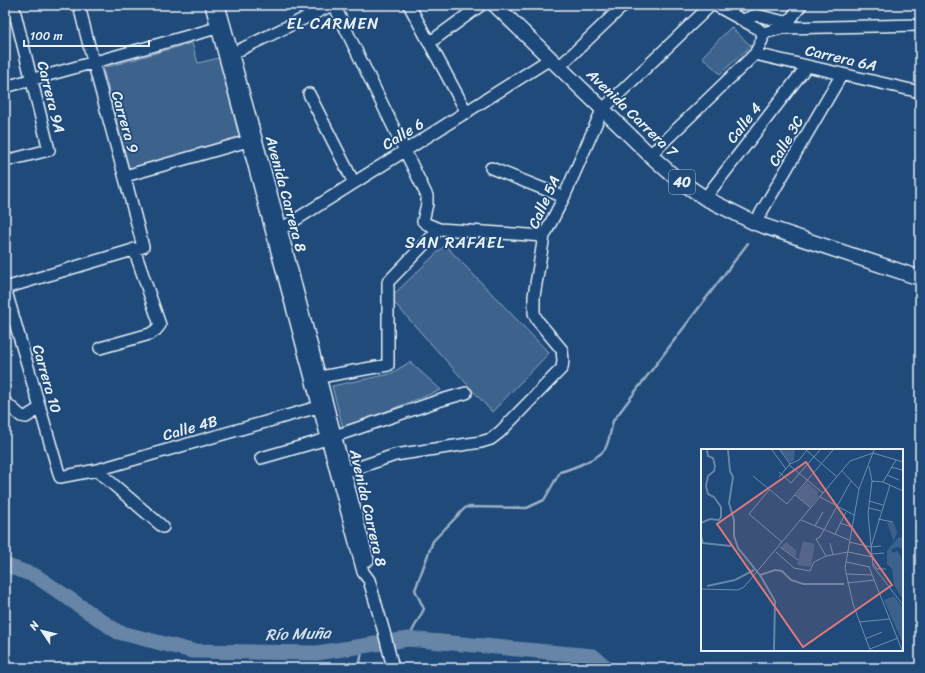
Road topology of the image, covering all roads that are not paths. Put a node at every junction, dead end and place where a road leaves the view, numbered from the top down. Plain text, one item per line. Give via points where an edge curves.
1 (79, 5) edge
2 (211, 5) edge
3 (219, 5) edge
4 (333, 5) edge
5 (409, 5) edge
6 (481, 5) edge
7 (495, 5) edge
8 (624, 5) edge
9 (712, 5) edge
10 (715, 5) edge
11 (802, 5) edge
12 (11, 12) edge
13 (743, 20) junction
14 (920, 25) edge
15 (217, 28) junction
16 (764, 33) junction
17 (429, 43) junction
18 (755, 54) junction
19 (228, 55) junction
20 (93, 63) junction
21 (554, 63) junction
22 (807, 66) junction
23 (842, 74) junction
24 (31, 80) junction
25 (5, 87) edge
26 (920, 92) edge
27 (309, 94) dead end
28 (602, 110) junction
29 (467, 113) junction
30 (248, 141) junction
31 (404, 151) junction
32 (650, 155) junction
33 (5, 161) edge
34 (491, 168) dead end
35 (126, 176) junction
36 (354, 183) junction
37 (564, 197) junction
38 (705, 198) junction
39 (755, 223) junction
40 (439, 229) junction
41 (276, 231) junction
42 (544, 236) junction
43 (139, 248) junction
44 (920, 278) edge
45 (5, 288) edge
46 (100, 348) dead end
47 (320, 377) junction
48 (466, 393) dead end
49 (5, 402) edge
50 (323, 406) junction
51 (40, 408) junction
52 (331, 437) junction
53 (261, 458) dead end
54 (97, 470) junction
55 (345, 472) junction
56 (60, 477) joint
57 (163, 527) dead end
58 (369, 580) junction
59 (393, 668) edge

1 - 20 street, Carrera 9
2 - 15 street, Avenida Carrera 8
3 - 19 street, Avenida Carrera 8
4 - 19 street
4 - 31 street
5 - 17 street
6 - 17 street
7 - 21 main road, Avenida Carrera 7 / 40
8 - 21 street, Calle 6
9 - 28 street
10 - 13 street
11 - 13 street via 790,20 785,22 756,15
12 - 24 street, Carrera 9A
13 - 16 street
14 - 16 street via 782,28
15 - 19 street, Avenida Carrera 8
15 - 20 street
16 - 18 street
17 - 29 street
18 - 22 street, Carrera 6A
18 - 32 street
19 - 30 street, Avenida Carrera 8
19 - 41 street, Avenida Carrera 8
20 - 24 street
20 - 35 street, Carrera 9
21 - 28 main road, Avenida Carrera 7 / 40
21 - 29 street, Calle 6
22 - 23 street, Carrera 6A
22 - 38 street, Calle 4
23 - 26 street, Carrera 6A
23 - 39 street, Calle 3C
24 - 25 street
24 - 33 street, Carrera 9A via 49,150
27 - 36 street
28 - 32 main road, Avenida Carrera 7 / 40
28 - 37 street, Calle 5A
29 - 31 street, Calle 6
30 - 35 street
30 - 41 street, Avenida Carrera 8
31 - 36 street, Calle 6
31 - 40 street via 427,196 423,221
32 - 38 main road, Avenida Carrera 7 / 40 via 677,179
34 - 37 street
35 - 43 street, Carrera 9
36 - 41 street, Calle 6
37 - 42 street, Calle 5A
38 - 39 main road, Avenida Carrera 7 / 40
39 - 44 main road, Avenida Carrera 7 / 40
40 - 42 street
40 - 47 street via 388,282 388,365
41 - 47 street, Avenida Carrera 8
41 - 50 street, Avenida Carrera 8
42 - 55 street, Calle 5A via 534,296 534,313 562,350 562,368 491,439 395,455
43 - 45 street
43 - 46 street, Carrera 9 via 160,325 150,334
45 - 51 street, Carrera 10
47 - 50 street, Avenida Carrera 8
48 - 52 street
49 - 51 street via 21,416 26,417
50 - 52 street, Avenida Carrera 8
50 - 54 street, Calle 4B
51 - 56 street, Carrera 10
52 - 53 street
52 - 55 street, Avenida Carrera 8
52 - 58 street, Avenida Carrera 8 via 363,572
54 - 56 street, Calle 4B
54 - 57 street
55 - 58 street, Avenida Carrera 8 via 370,567
58 - 59 street

